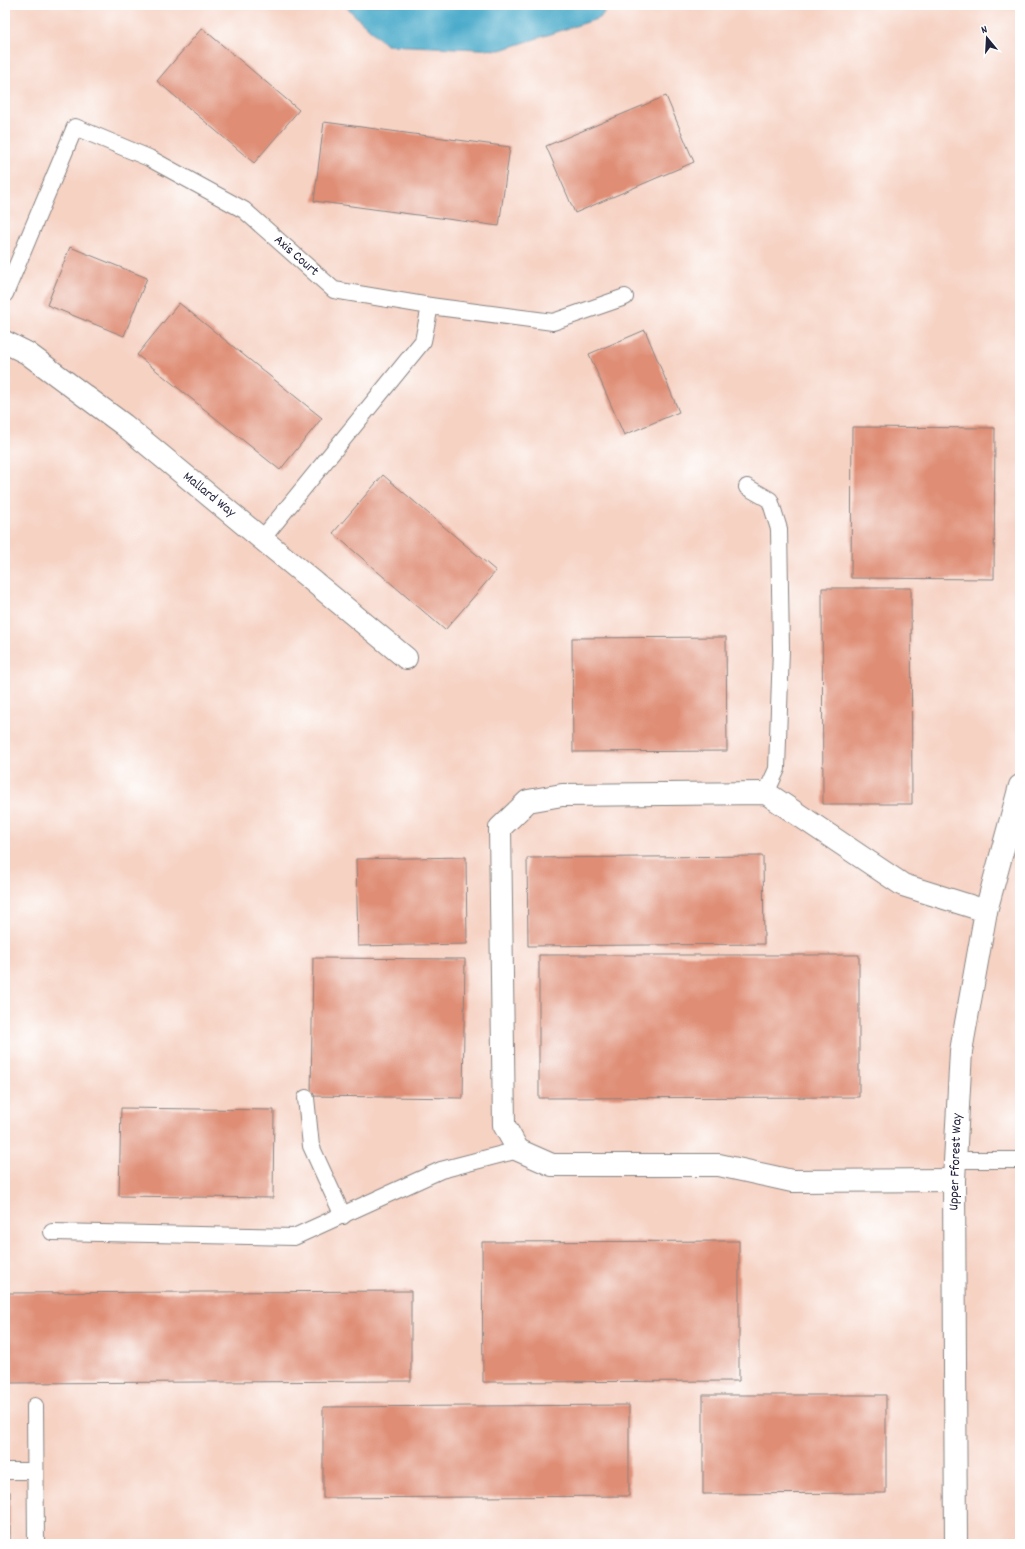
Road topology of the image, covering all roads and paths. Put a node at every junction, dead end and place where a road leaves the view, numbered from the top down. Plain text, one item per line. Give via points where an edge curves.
1 (5, 294) edge
2 (626, 297) dead end
3 (430, 306) junction
4 (5, 342) edge
5 (748, 487) dead end
6 (262, 539) junction
7 (406, 658) dead end
8 (1020, 786) edge
9 (766, 793) junction
10 (986, 911) junction
11 (306, 1098) dead end
12 (518, 1150) junction
13 (1020, 1160) edge
14 (955, 1170) junction
15 (343, 1216) junction
16 (52, 1232) dead end
17 (35, 1406) dead end
18 (5, 1471) edge
19 (35, 1471) junction
20 (36, 1544) edge
21 (956, 1544) edge

1 - 3 lane, Axis Court via 74,127 149,158 244,210 334,290
2 - 3 lane via 554,322
3 - 6 lane via 423,341
4 - 6 street, Mallard Way via 27,353 124,425
5 - 9 lane via 770,500 779,529 781,649 777,768
6 - 7 street, Mallard Way
8 - 10 street, Upper Fforest Way
9 - 10 street via 903,885
9 - 12 street via 562,795 528,801 500,828 504,1125
10 - 14 street, Upper Fforest Way via 961,1051
11 - 15 lane via 311,1146
12 - 14 street via 552,1165 719,1165 792,1181
12 - 15 lane via 442,1170
13 - 14 lane
14 - 21 street, Upper Fforest Way
15 - 16 lane via 294,1237
17 - 19 lane
18 - 19 lane
19 - 20 lane

